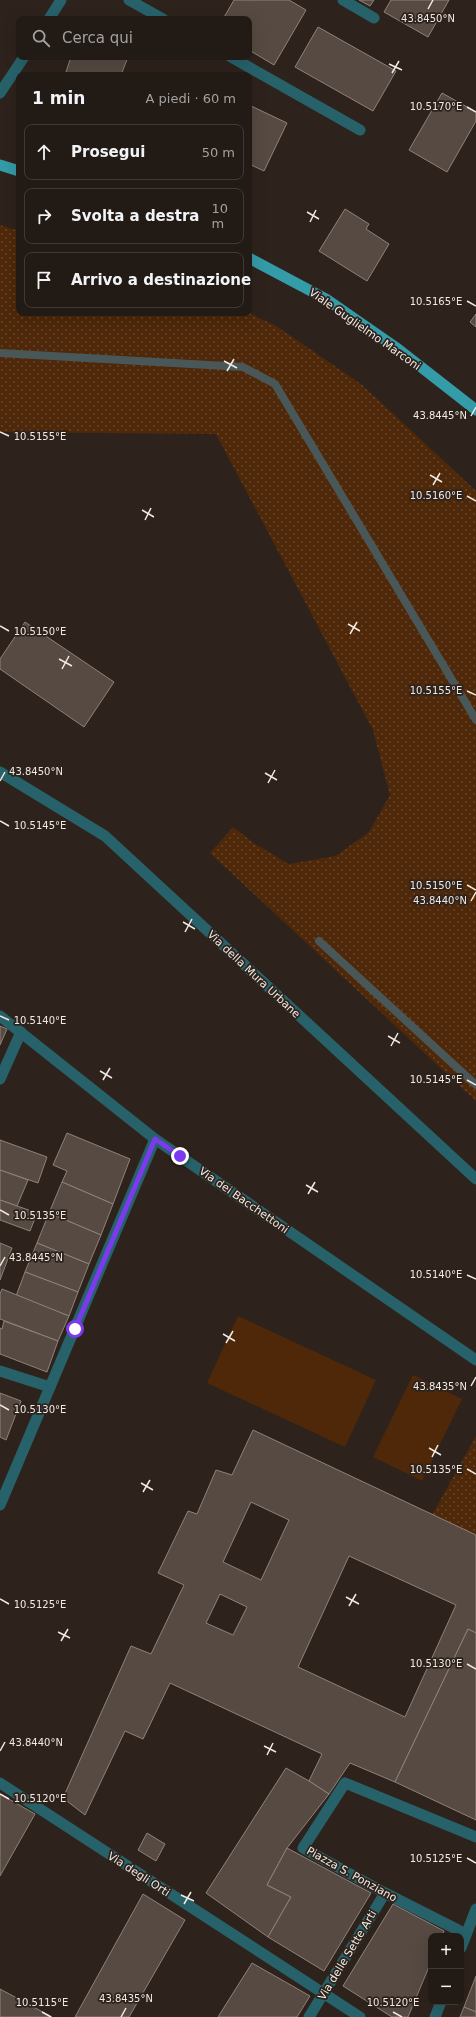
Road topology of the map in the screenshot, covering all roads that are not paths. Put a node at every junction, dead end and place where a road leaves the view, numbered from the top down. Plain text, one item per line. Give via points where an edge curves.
1 (61, 0) edge
2 (129, 0) edge
3 (343, 0) edge
4 (51, 16) edge
5 (158, 16) edge
6 (374, 18) dead end
7 (22, 60) edge
8 (236, 60) edge
9 (0, 93) edge
10 (360, 130) dead end
11 (0, 165) edge
12 (16, 170) edge
13 (252, 260) edge
14 (476, 410) edge
15 (0, 772) edge
16 (0, 1016) edge
17 (21, 1032) junction
18 (0, 1079) edge
19 (155, 1139) junction
20 (476, 1179) edge
21 (476, 1360) edge
22 (0, 1371) edge
23 (50, 1387) junction
24 (0, 1505) edge
25 (0, 1783) edge
26 (476, 1837) edge
27 (384, 1893) junction
28 (476, 1909) edge
29 (466, 1934) junction
30 (464, 1940) edge
31 (323, 1994) junction
32 (440, 2005) edge
33 (309, 2017) edge
34 (360, 2017) edge
35 (435, 2017) edge

1 - 4 street
2 - 5 street
3 - 6 street
7 - 9 street
8 - 10 street
11 - 12 main road
13 - 14 main road, Viale Guglielmo Marconi via 326,299
15 - 20 street, Via della Mura Urbane via 105,836
16 - 17 street, Via dei Bacchettoni
17 - 18 street
17 - 19 street, Via dei Bacchettoni
19 - 21 street, Via dei Bacchettoni
19 - 23 street
22 - 23 street
23 - 24 street
25 - 31 street, Via degli Orti
26 - 27 street, Piazza S. Ponziano via 345,1783 303,1848
27 - 29 street, Piazza S. Ponziano
27 - 31 street, Via delle Sette Arti
28 - 29 street
29 - 30 street
31 - 33 street, Via delle Sette Arti
31 - 34 street, Via degli Orti
32 - 35 street

